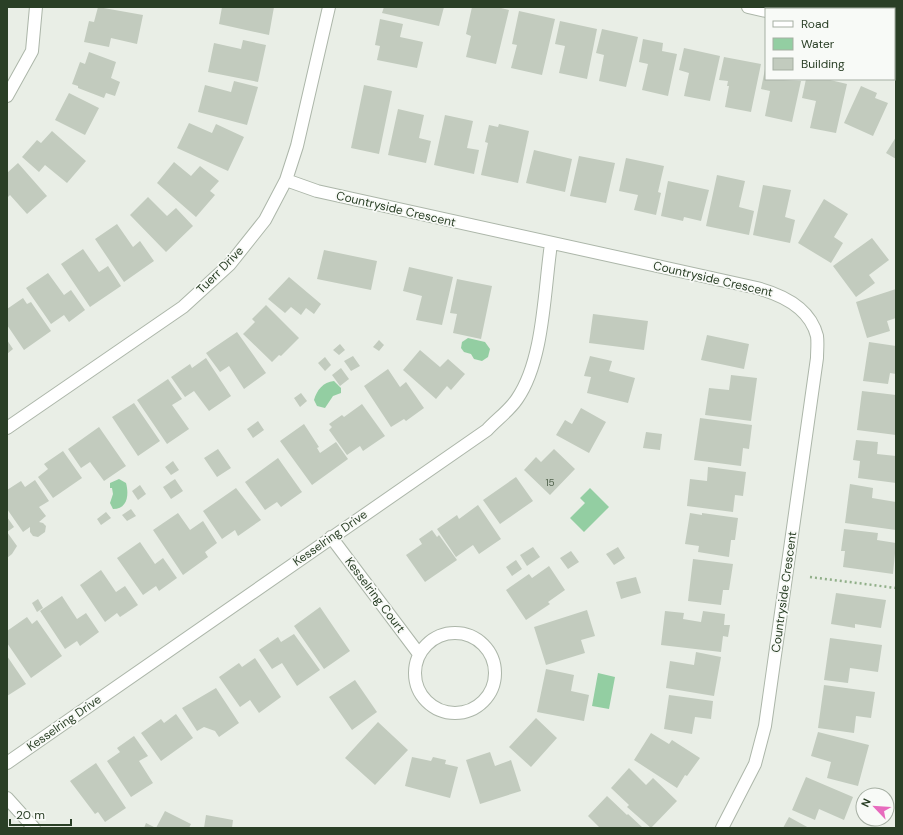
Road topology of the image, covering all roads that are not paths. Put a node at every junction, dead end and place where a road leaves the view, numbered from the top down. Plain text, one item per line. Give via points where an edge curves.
1 (36, 7) edge
2 (329, 7) edge
3 (748, 7) edge
4 (765, 11) edge
5 (7, 96) edge
6 (286, 180) junction
7 (550, 244) junction
8 (7, 428) edge
9 (331, 537) junction
10 (419, 654) junction
11 (7, 763) edge
12 (7, 798) edge
13 (34, 828) edge
14 (722, 828) edge

1 - 5 street via 32,52
2 - 6 street, Tuerr Drive via 297,146
3 - 4 street
6 - 7 street, Countryside Crescent via 317,192
6 - 8 street, Tuerr Drive via 265,220 230,264 182,307
7 - 9 street, Kesselring Drive via 540,330 532,371 516,400 487,430
7 - 14 street, Countryside Crescent via 775,293 791,300 808,317 817,336 817,358 765,726 755,764
9 - 10 street, Kesselring Court
9 - 11 street, Kesselring Drive
10 - 10 street via 415,679 426,702 437,710 450,714 463,713 486,700 495,675 494,662 488,650 478,640 453,633 440,636
12 - 13 street via 16,811

